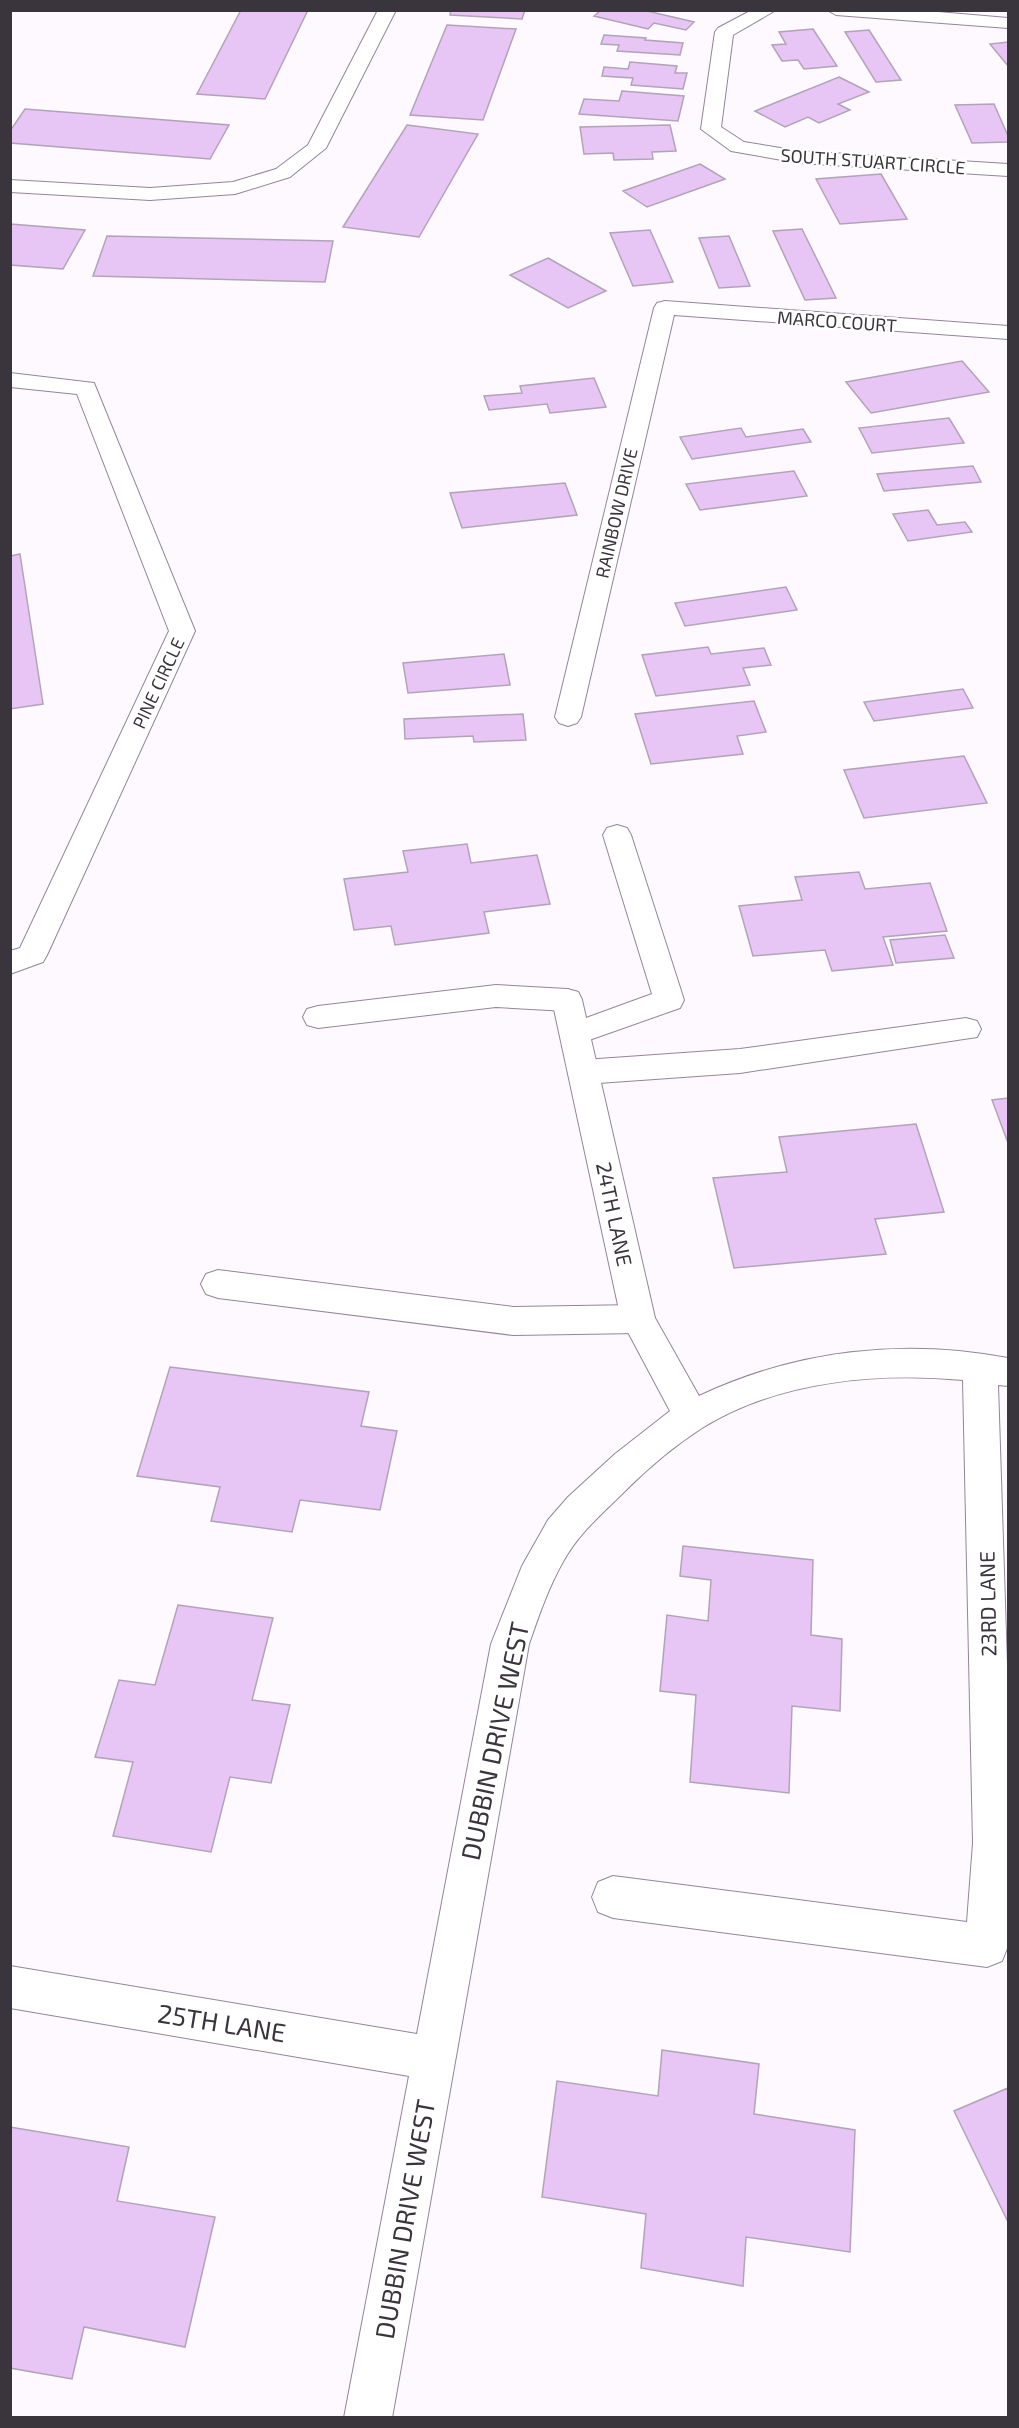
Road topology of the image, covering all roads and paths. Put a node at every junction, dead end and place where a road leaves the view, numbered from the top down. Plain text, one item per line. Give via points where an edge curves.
1 (387, 10) edge
2 (836, 10) edge
3 (761, 12) edge
4 (1008, 23) edge
5 (1008, 170) edge
6 (10, 186) edge
7 (665, 308) joint
8 (1008, 333) edge
9 (10, 380) edge
10 (568, 717) dead end
11 (617, 835) dead end
12 (10, 963) edge
13 (318, 1017) dead end
14 (966, 1029) dead end
15 (575, 1034) junction
16 (584, 1072) junction
17 (218, 1284) dead end
18 (638, 1319) junction
19 (994, 1369) edge
20 (692, 1416) junction
21 (1001, 1841) edge
22 (613, 1897) dead end
23 (10, 1987) edge
24 (433, 2058) junction
25 (368, 2418) edge

1 - 6 street via 316,148 283,173 235,188 150,194
2 - 4 street
3 - 5 street, SOUTH STUART CIRCLE via 723,32 711,129 738,147 799,157
7 - 8 street, MARCO COURT
7 - 10 street, RAINBOW DRIVE
9 - 12 street, PINE CIRCLE via 86,388 182,631 32,955
11 - 15 street via 669,1000
13 - 15 street, 24TH LANE via 496,996 567,1000
14 - 16 street via 740,1061
15 - 16 street, 24TH LANE
16 - 18 street, 24TH LANE
17 - 18 street via 513,1321
18 - 20 street, 24TH LANE
19 - 20 street, DUBBIN DRIVE WEST via 885,1362 838,1366 748,1389
19 - 21 street, 23RD LANE
20 - 24 street, DUBBIN DRIVE WEST via 630,1462 572,1518 526,1598 510,1644
21 - 22 street, 23RD LANE via 987,1946
23 - 24 street, 25TH LANE
24 - 25 street, DUBBIN DRIVE WEST

